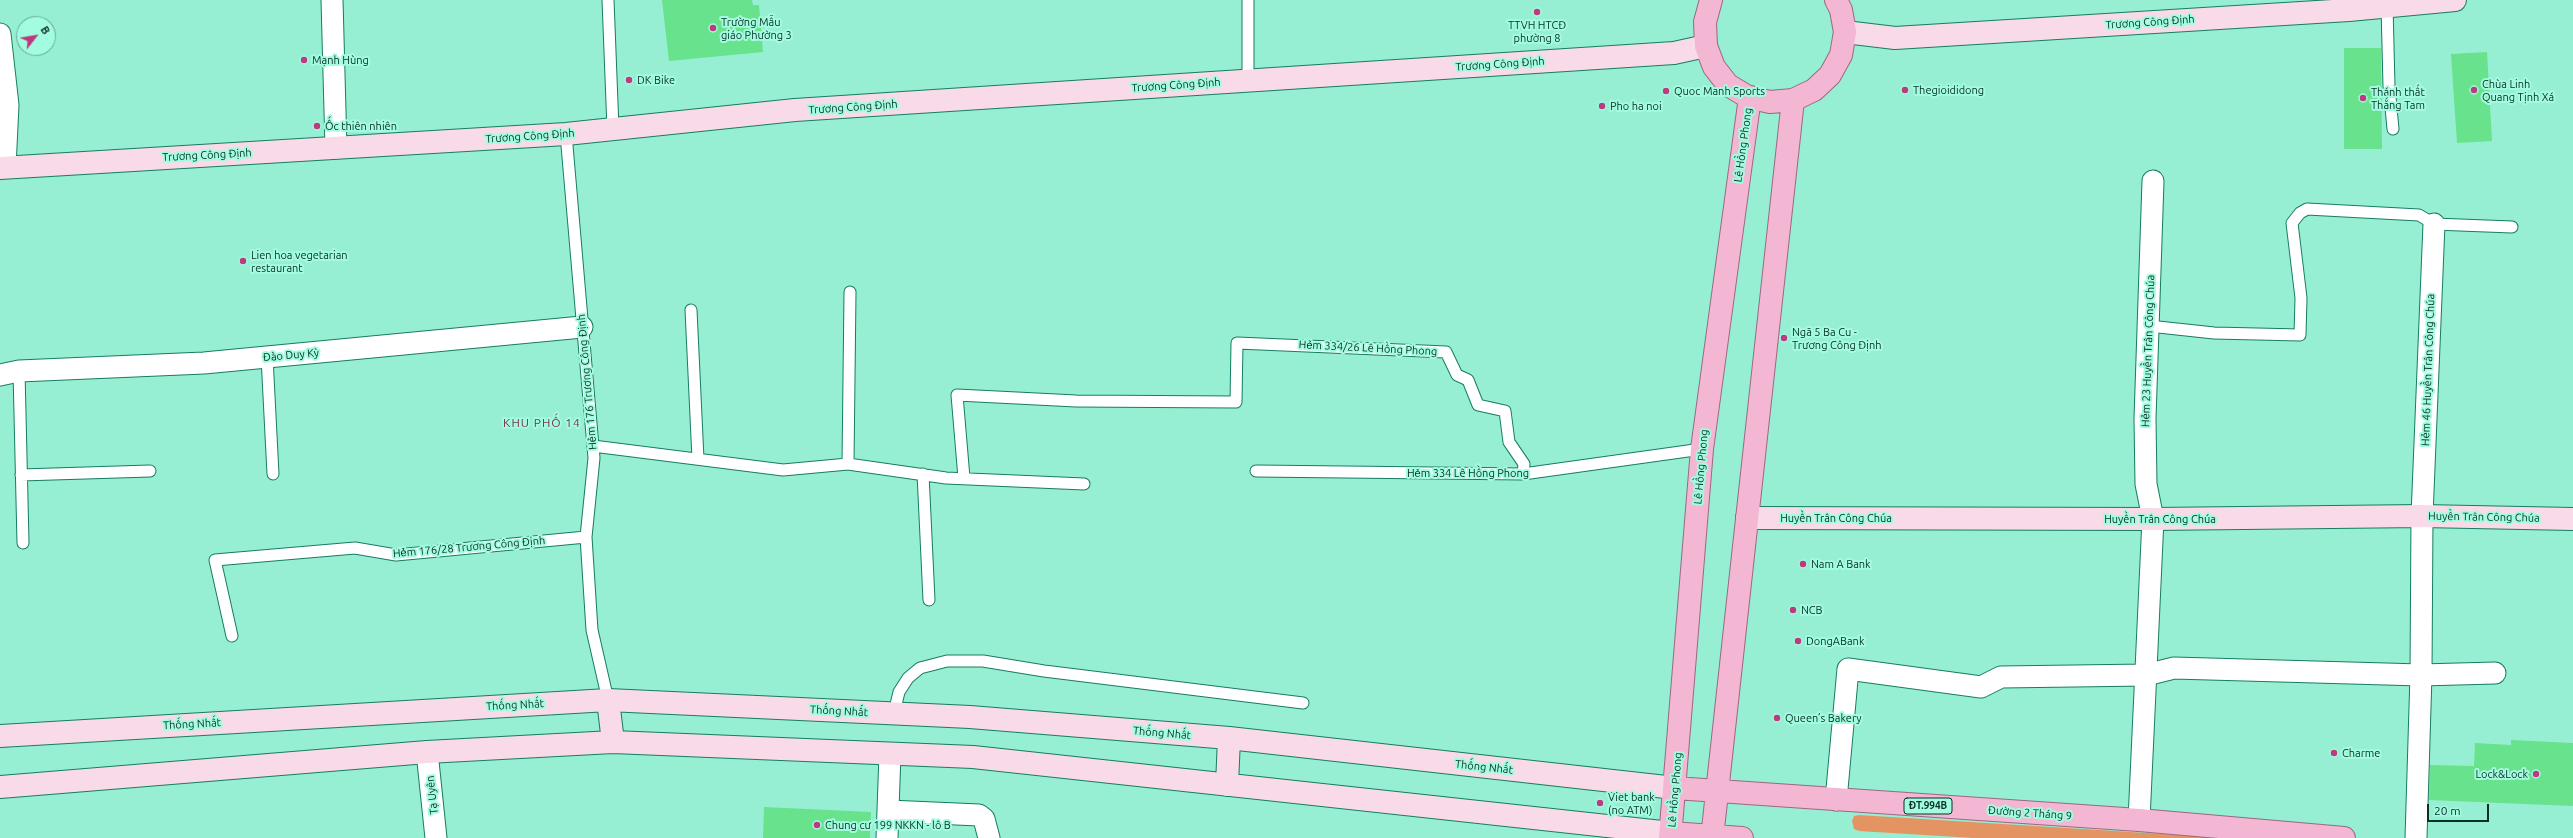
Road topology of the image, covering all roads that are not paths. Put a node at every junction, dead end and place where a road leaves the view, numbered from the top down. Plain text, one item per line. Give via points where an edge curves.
1 (332, 0) edge
2 (608, 0) edge
3 (1248, 0) edge
4 (1712, 0) edge
5 (1836, 0) edge
6 (2455, 0) edge
7 (2414, 3) edge
8 (2317, 6) edge
9 (2388, 6) junction
10 (2279, 7) edge
11 (1845, 32) junction
12 (0, 34) edge
13 (1706, 46) junction
14 (1248, 80) junction
15 (1750, 97) junction
16 (1793, 100) junction
17 (612, 129) junction
18 (2394, 129) dead end
19 (566, 134) junction
20 (336, 148) junction
21 (3, 167) edge
22 (2153, 181) dead end
23 (2434, 224) junction
24 (2512, 227) dead end
25 (850, 292) dead end
26 (691, 310) dead end
27 (2149, 326) junction
28 (582, 327) junction
29 (267, 357) junction
30 (9, 373) edge
31 (593, 446) junction
32 (1702, 450) junction
33 (698, 459) junction
34 (848, 464) junction
35 (1256, 471) dead end
36 (150, 472) dead end
37 (273, 474) dead end
38 (923, 474) junction
39 (1523, 474) junction
40 (21, 475) junction
41 (964, 478) junction
42 (1084, 484) dead end
43 (2422, 516) junction
44 (1747, 518) junction
45 (2153, 519) junction
46 (2573, 519) edge
47 (586, 537) junction
48 (23, 543) dead end
49 (929, 600) dead end
50 (232, 636) dead end
51 (2495, 673) dead end
52 (2146, 675) junction
53 (2421, 675) junction
54 (608, 700) junction
55 (1303, 703) dead end
56 (894, 713) junction
57 (0, 736) edge
58 (1229, 738) junction
59 (613, 742) junction
60 (427, 752) junction
61 (890, 754) junction
62 (1227, 785) junction
63 (0, 787) edge
64 (1675, 788) junction
65 (1717, 792) junction
66 (1836, 800) junction
67 (888, 811) junction
68 (2139, 820) junction
69 (1670, 835) edge
70 (1712, 837) edge
71 (436, 838) edge
72 (887, 838) edge
73 (989, 838) edge
74 (1742, 838) edge
75 (2344, 838) edge
76 (2416, 838) edge

1 - 20 street
2 - 17 lane
3 - 14 lane
4 - 13 main road via 1705,22
5 - 11 main road via 1841,10
6 - 7 main road, Trương Công Định
7 - 9 main road, Trương Công Định
8 - 9 main road, Trương Công Định
8 - 10 main road, Trương Công Định
9 - 18 lane via 2389,86
10 - 11 main road, Trương Công Định via 1895,38
11 - 16 main road via 1841,55 1830,75 1814,90
12 - 21 street via 8,105
13 - 14 main road, Trương Công Định via 1674,53
13 - 15 main road via 1714,67 1728,85
14 - 17 main road, Trương Công Định via 794,110
15 - 16 main road via 1770,102
15 - 32 main road, Lê Hồng Phong
16 - 44 main road
17 - 19 main road, Trương Công Định
19 - 20 main road, Trương Công Định
19 - 28 lane, Hẻm 176 Trương Công Định
20 - 21 main road, Trương Công Định
22 - 27 street, Hẻm 23 Huyền Trân Công Chúa
23 - 24 lane
23 - 27 lane via 2419,215 2307,209 2300,213 2292,223 2301,298 2300,336 2214,333
23 - 43 street, Hẻm 46 Huyền Trân Công Chúa
25 - 34 lane
26 - 33 lane
27 - 45 street, Hẻm 23 Huyền Trân Công Chúa via 2145,418 2146,484
28 - 29 street, Đào Duy Kỳ
28 - 31 lane, Hẻm 176 Trương Công Định
29 - 30 street, Đào Duy Kỳ via 204,363
29 - 37 lane
30 - 40 lane
31 - 33 lane
31 - 47 lane, Hẻm 176 Trương Công Định via 591,502
32 - 39 lane, Hẻm 334 Lê Hồng Phong
32 - 64 main road, Lê Hồng Phong
33 - 34 lane via 783,470
34 - 38 lane
35 - 39 lane, Hẻm 334 Lê Hồng Phong
36 - 40 lane
38 - 41 lane
38 - 49 lane
39 - 41 lane, Hẻm 334/26 Lê Hồng Phong via 1524,464 1509,442 1505,411 1478,405 1468,380 1457,375 1446,352 1237,343 1236,402 1076,401 957,395
40 - 48 lane
41 - 42 lane
43 - 45 main road, Huyền Trân Công Chúa
43 - 46 main road, Huyền Trân Công Chúa
43 - 53 street, Hẻm 46 Huyền Trân Công Chúa
44 - 45 main road, Huyền Trân Công Chúa
44 - 65 main road
45 - 52 street, Hẻm 23 Huyền Trân Công Chúa
47 - 50 lane, Hẻm 176/28 Trương Công Định via 396,555 355,548 215,560
47 - 54 lane, Hẻm 176 Trương Công Định via 592,630
51 - 53 street
52 - 53 street via 2174,668
52 - 66 street via 2001,677 1981,687 1848,669
52 - 68 street, Hẻm 23 Huyền Trân Công Chúa
53 - 76 street, Hẻm 46 Huyền Trân Công Chúa
54 - 56 main road, Thống Nhất
54 - 57 main road, Thống Nhất
54 - 59 main road
55 - 56 lane via 983,661 946,661 920,668 908,678 899,692
56 - 58 main road, Thống Nhất
58 - 62 main road
58 - 64 main road, Thống Nhất
59 - 60 main road
59 - 61 main road
60 - 63 main road
60 - 71 street, Tạ Uyên
61 - 62 main road via 973,757
61 - 67 street
62 - 69 main road
64 - 65 main road, Đường 2 Tháng 9
64 - 69 main road, Lê Hồng Phong
65 - 66 main road, Đường 2 Tháng 9 / ĐT.994B
65 - 70 main road
66 - 68 main road, Đường 2 Tháng 9 / ĐT.994B
67 - 72 street
67 - 73 street via 979,815 986,824
68 - 75 main road, Đường 2 Tháng 9 / ĐT.994B
69 - 70 main road
70 - 74 main road

